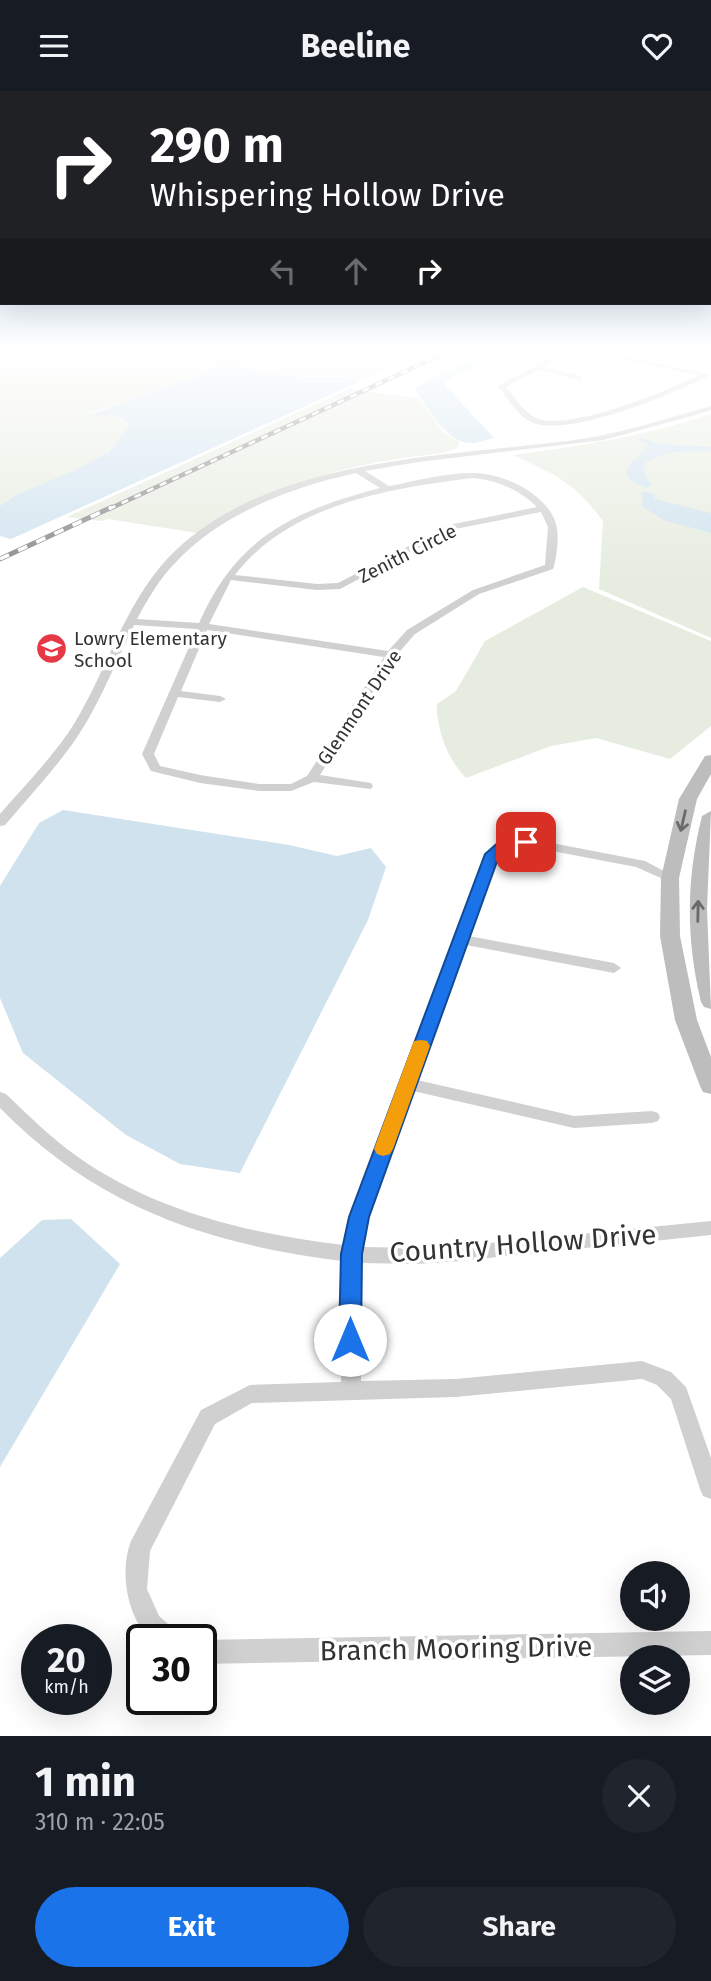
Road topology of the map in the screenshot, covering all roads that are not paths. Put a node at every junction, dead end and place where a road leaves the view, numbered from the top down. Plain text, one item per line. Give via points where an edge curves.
1 (639, 430) edge
2 (356, 469) junction
3 (387, 489) junction
4 (542, 509) junction
5 (229, 577) junction
6 (132, 622) junction
7 (203, 627) junction
8 (391, 655) junction
9 (174, 693) junction
10 (220, 699) dead end
11 (711, 759) edge
12 (312, 778) junction
13 (367, 786) dead end
14 (711, 816) edge
15 (0, 822) edge
16 (670, 878) junction
17 (461, 939) junction
18 (614, 968) dead end
19 (711, 1002) edge
20 (407, 1084) junction
21 (711, 1086) edge
22 (0, 1098) edge
23 (652, 1117) dead end
24 (711, 1228) edge
25 (351, 1254) junction
26 (351, 1391) junction
27 (711, 1489) edge
28 (151, 1624) edge
29 (711, 1643) edge
30 (217, 1652) edge

1 - 2 street
2 - 3 street
2 - 6 street via 272,495 191,541 163,570
3 - 4 street, Glenmont Drive via 486,476 526,494
3 - 5 street, Glenmont Drive via 291,525 248,555
4 - 5 street, Zenith Circle via 452,527 340,586
4 - 8 street, Glenmont Drive via 551,523 550,567 476,592 411,632
5 - 7 street, Glenmont Drive
6 - 7 street
6 - 15 street via 79,724
7 - 8 street
7 - 9 street, Glenmont Drive
8 - 12 street, Glenmont Drive
9 - 10 street
9 - 12 street, Glenmont Drive via 148,754 155,768 266,788 286,788
11 -> 16 street via 688,799
12 - 13 street
19 -> 14 street via 697,923 700,857
16 - 17 street via 640,864 526,842 505,844 492,854
16 - 21 street via 670,936 676,973 686,1020
17 - 18 street
17 - 20 street
20 - 23 street via 574,1122
20 - 25 street via 359,1217
22 - 25 street, Country Hollow Drive via 41,1141 120,1192 238,1237
24 - 25 street, Country Hollow Drive via 448,1255
25 - 26 street
26 - 27 street via 456,1388 642,1370 664,1378 680,1394
26 - 28 street via 250,1394 208,1417 139,1549 136,1588
29 - 30 street, Branch Mooring Drive

